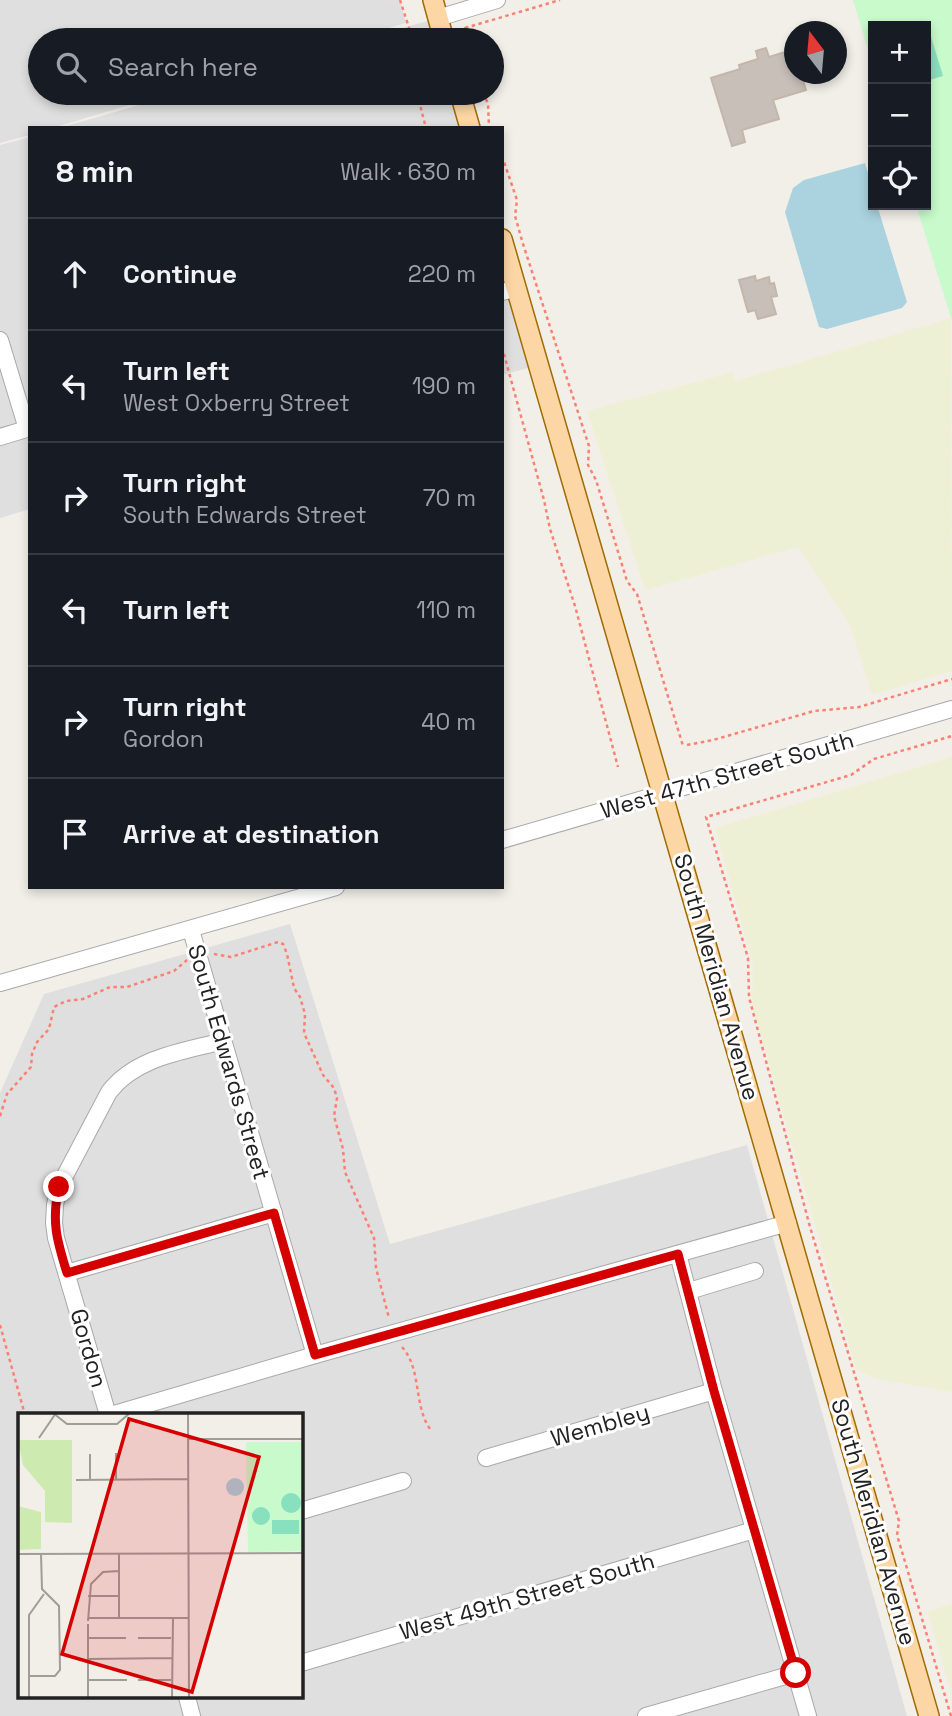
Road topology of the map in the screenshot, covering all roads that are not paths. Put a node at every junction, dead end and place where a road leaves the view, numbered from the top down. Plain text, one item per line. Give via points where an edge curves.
1 (496, 0) edge
2 (435, 9) edge
3 (441, 28) edge
4 (463, 105) edge
5 (469, 126) edge
6 (504, 254) edge
7 (509, 290) edge
8 (0, 340) edge
9 (28, 426) edge
10 (28, 429) edge
11 (0, 437) edge
12 (952, 709) edge
13 (664, 794) junction
14 (504, 839) edge
15 (313, 890) edge
16 (191, 930) junction
17 (0, 983) edge
18 (223, 1041) junction
19 (274, 1213) junction
20 (788, 1223) junction
21 (678, 1254) junction
22 (755, 1271) dead end
23 (67, 1273) junction
24 (688, 1292) junction
25 (315, 1355) junction
26 (714, 1391) junction
27 (109, 1413) edge
28 (117, 1413) edge
29 (486, 1458) dead end
30 (403, 1481) dead end
31 (303, 1510) edge
32 (754, 1530) junction
33 (303, 1662) edge
34 (796, 1673) junction
35 (187, 1698) edge
36 (192, 1716) edge
37 (646, 1716) edge
38 (808, 1716) edge
39 (929, 1716) edge

1 - 2 street
2 - 3 main road
4 - 5 main road
6 - 7 main road, South Meridian Avenue
7 - 13 main road, South Meridian Avenue
8 - 9 street
10 - 11 street
12 - 13 street, West 47th Street South
13 - 14 street, West 47th Street South
13 - 20 main road, South Meridian Avenue
15 - 16 street
16 - 17 street
16 - 18 street, South Edwards Street
18 - 19 street, South Edwards Street
18 - 23 street, Gordon via 143,1063 109,1092 59,1187 56,1238
19 - 23 street
19 - 25 street, South Edwards Street
20 - 21 street
20 - 39 main road, South Meridian Avenue
21 - 24 street
21 - 25 street
22 - 24 street
23 - 27 street, Gordon
24 - 26 street
25 - 28 street
26 - 29 street, Wembley
26 - 32 street
30 - 31 street
32 - 33 street, West 49th Street South
32 - 34 street
34 - 37 street
34 - 38 street
35 - 36 street

